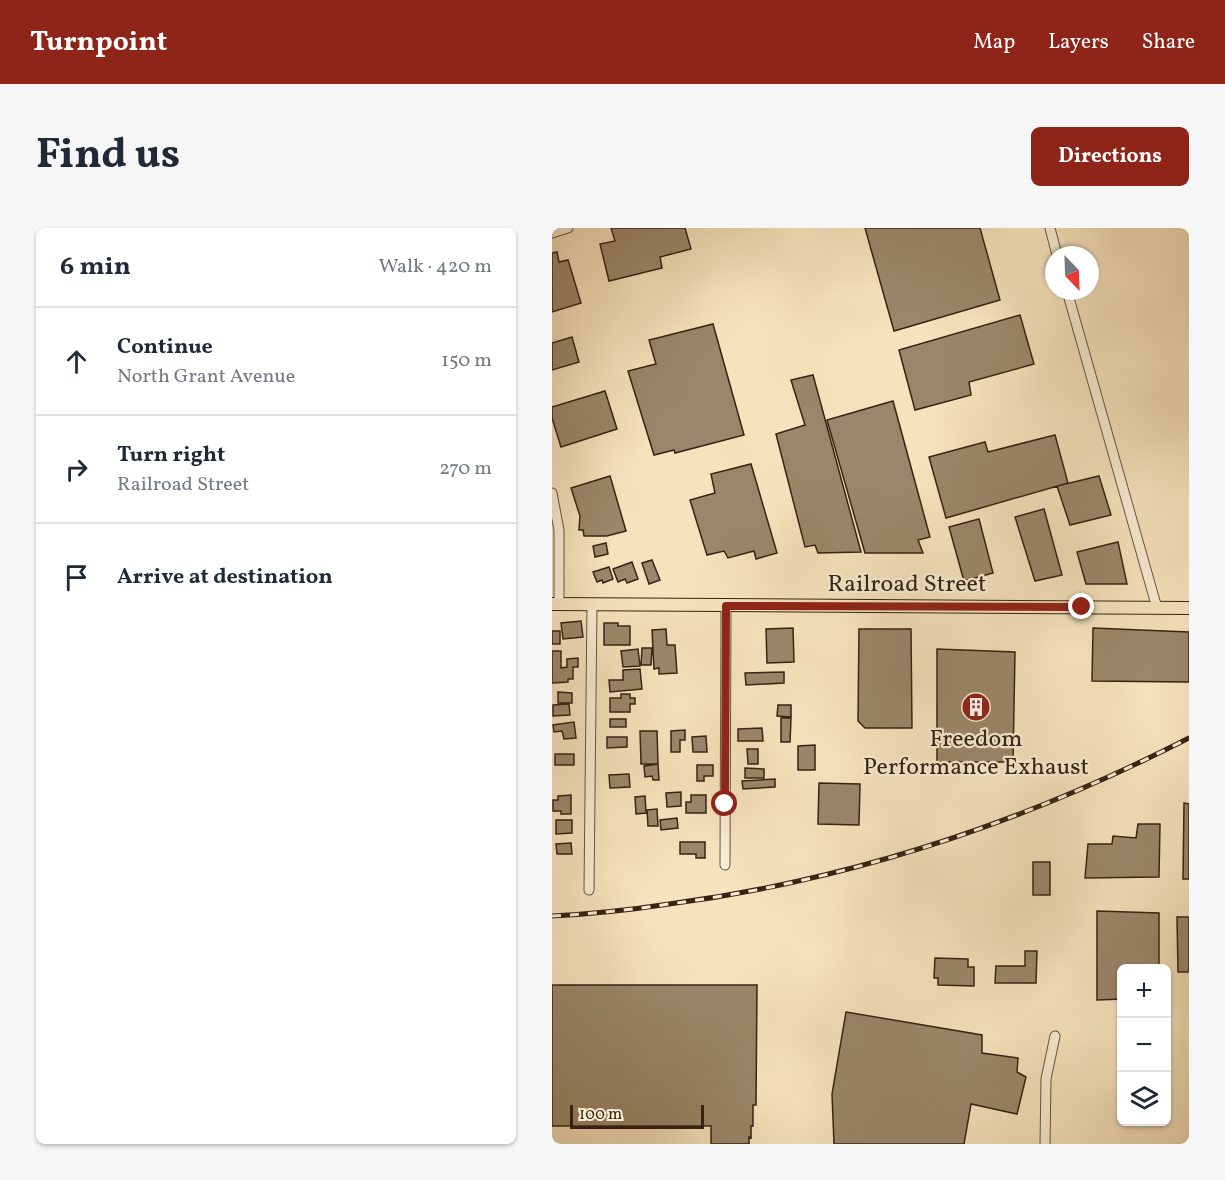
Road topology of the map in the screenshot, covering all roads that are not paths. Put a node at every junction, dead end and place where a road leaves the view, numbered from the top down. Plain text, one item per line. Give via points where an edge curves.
1 (568, 228) edge
2 (1050, 228) edge
3 (552, 232) edge
4 (1055, 246) edge
5 (1070, 300) edge
6 (552, 492) edge
7 (556, 604) edge
8 (592, 604) junction
9 (726, 606) junction
10 (1157, 608) junction
11 (1189, 608) edge
12 (725, 865) dead end
13 (589, 890) dead end
14 (1056, 1036) dead end
15 (1045, 1144) edge

1 - 3 street
2 - 4 street
5 - 10 street
6 - 7 street via 559,530
7 - 8 main road, Railroad Street
8 - 9 main road, Railroad Street
8 - 13 street
9 - 10 main road, Railroad Street
9 - 12 street
10 - 11 main road, Railroad Street
14 - 15 street via 1046,1079

